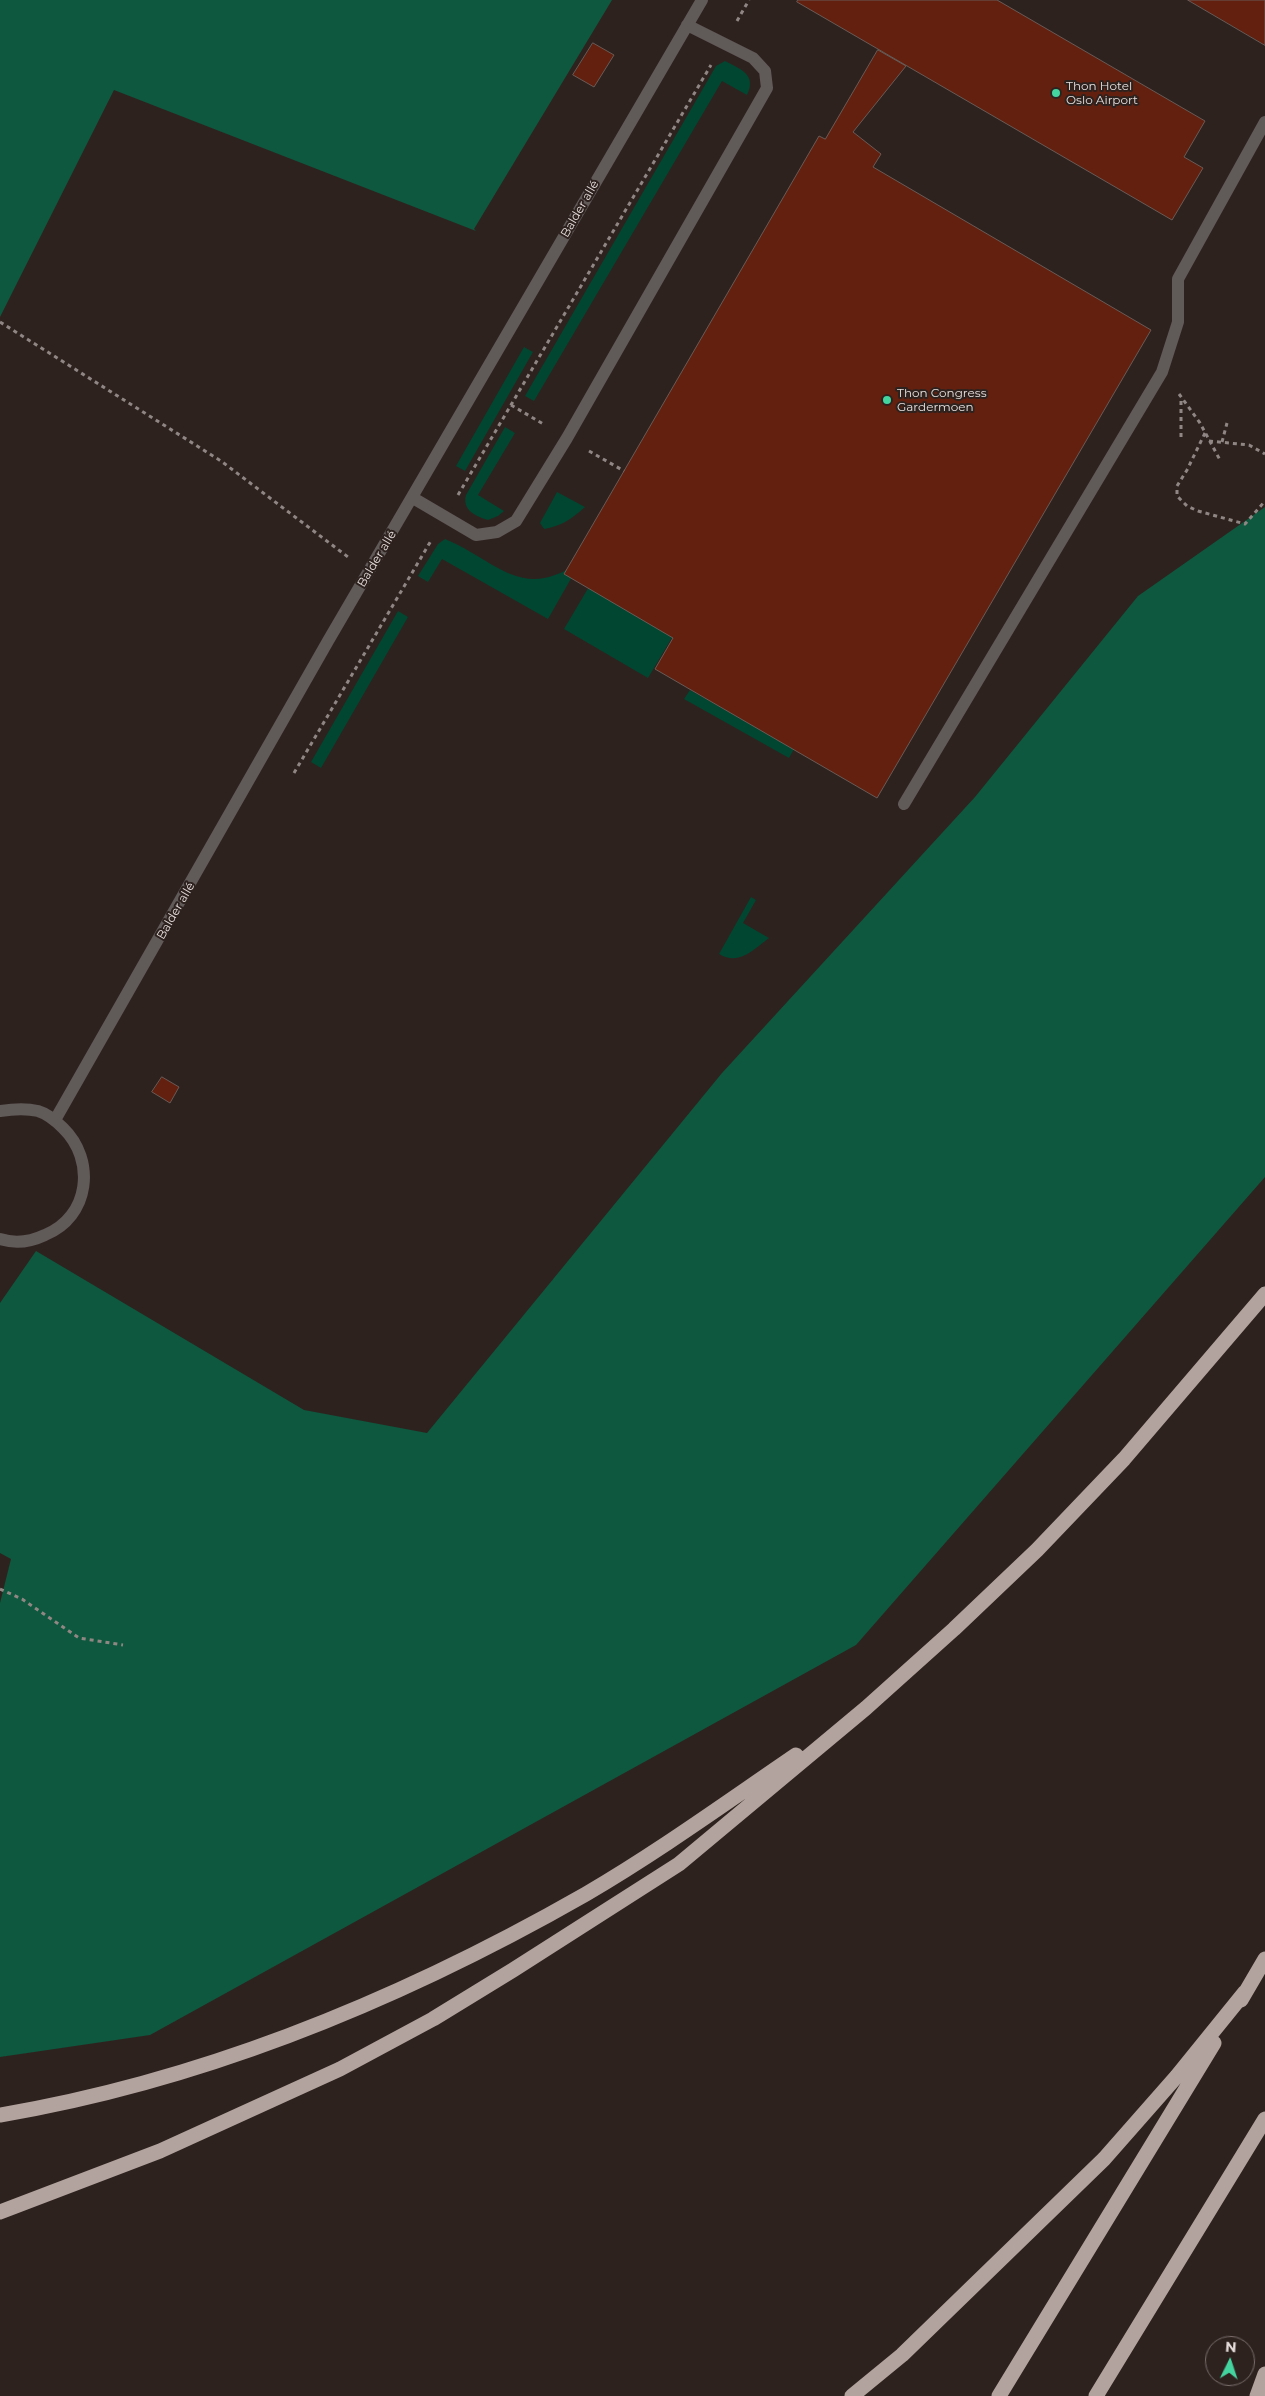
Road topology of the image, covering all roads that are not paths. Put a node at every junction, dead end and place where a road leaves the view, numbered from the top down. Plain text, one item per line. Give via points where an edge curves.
1 (702, 0) edge
2 (687, 24) junction
3 (1265, 122) edge
4 (413, 498) junction
5 (904, 804) dead end
6 (0, 1111) edge
7 (55, 1120) junction
8 (0, 1239) edge
9 (1265, 1294) edge
10 (866, 1708) junction
11 (1265, 1959) edge
12 (1245, 1992) junction
13 (0, 2115) edge
14 (1265, 2119) edge
15 (0, 2212) edge
16 (1265, 2374) edge
17 (852, 2396) edge
18 (1000, 2396) edge
19 (1096, 2396) edge
20 (1257, 2396) edge

1 - 2 street, Balder allé
2 - 4 street, Balder allé
2 - 4 street via 753,58 765,71 767,88 566,438 516,521 497,532 476,535
3 - 5 street via 1178,279 1178,322 1162,372
4 - 7 street, Balder allé
6 - 7 street via 33,1110
7 - 8 street via 73,1138 82,1157 85,1178 80,1200 69,1218 53,1232 32,1241
9 - 10 highway via 1124,1459 1030,1556
10 - 13 highway via 587,1893 420,1980 209,2065
10 - 15 highway via 679,1864 433,2019 340,2069 249,2112 160,2151
11 - 12 highway
12 - 17 highway via 1178,2076 1104,2158 902,2355
12 - 18 highway
14 - 19 highway
16 - 20 highway

